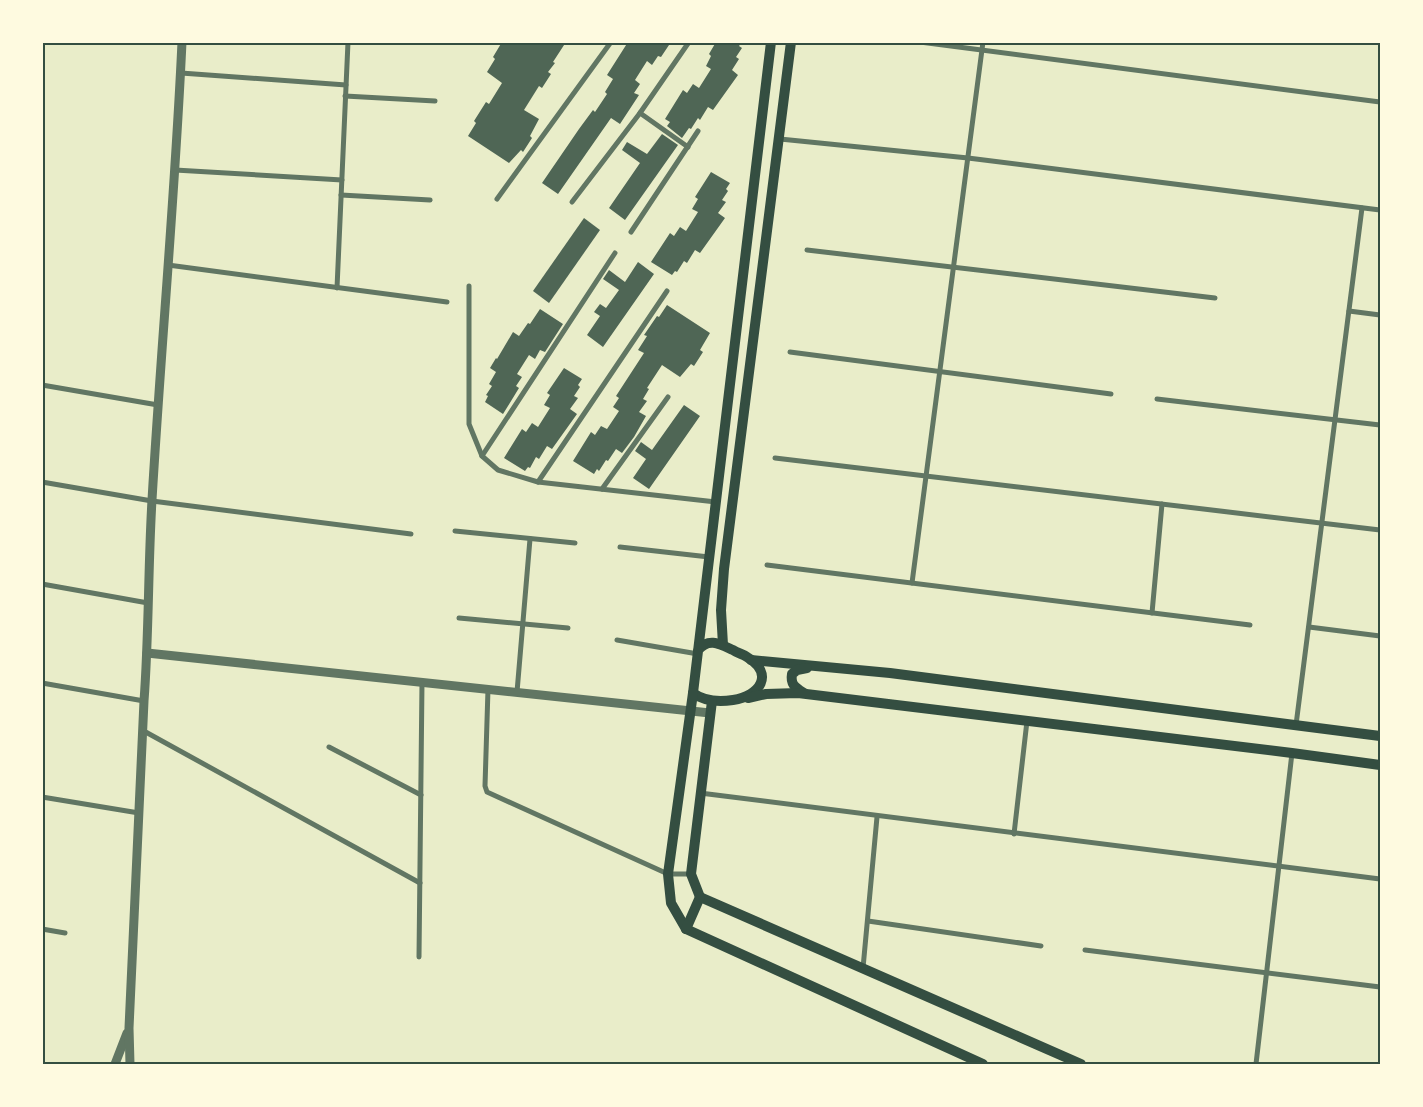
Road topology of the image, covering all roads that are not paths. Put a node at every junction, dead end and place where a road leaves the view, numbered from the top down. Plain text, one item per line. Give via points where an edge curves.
1 (182, 42) edge
2 (348, 42) edge
3 (611, 42) edge
4 (689, 42) edge
5 (771, 42) edge
6 (792, 42) edge
7 (920, 42) edge
8 (983, 42) edge
9 (982, 50) junction
10 (181, 73) junction
11 (346, 85) junction
12 (346, 96) junction
13 (435, 100) dead end
14 (1380, 102) edge
15 (640, 114) junction
16 (698, 131) dead end
17 (780, 139) junction
18 (688, 147) junction
19 (968, 158) junction
20 (175, 170) junction
21 (342, 180) junction
22 (341, 195) junction
23 (497, 199) dead end
24 (430, 200) dead end
25 (572, 202) dead end
26 (1362, 208) junction
27 (1380, 210) edge
28 (631, 232) dead end
29 (807, 250) dead end
30 (615, 253) dead end
31 (168, 265) junction
32 (954, 267) junction
33 (742, 275) junction
34 (761, 278) junction
35 (469, 286) dead end
36 (337, 288) junction
37 (667, 291) dead end
38 (1214, 298) dead end
39 (447, 302) dead end
40 (1349, 311) junction
41 (1380, 316) edge
42 (790, 352) dead end
43 (940, 371) junction
44 (42, 384) edge
45 (1111, 394) dead end
46 (668, 397) dead end
47 (1157, 399) dead end
48 (159, 405) junction
49 (1335, 419) junction
50 (1380, 425) edge
51 (482, 456) junction
52 (775, 458) dead end
53 (926, 477) junction
54 (42, 482) edge
55 (538, 482) junction
56 (602, 489) junction
57 (152, 501) junction
58 (716, 502) junction
59 (1162, 504) junction
60 (1322, 523) junction
61 (1380, 530) edge
62 (455, 531) dead end
63 (411, 534) dead end
64 (530, 539) junction
65 (575, 543) dead end
66 (620, 547) dead end
67 (709, 557) junction
68 (767, 565) dead end
69 (912, 583) junction
70 (42, 584) edge
71 (148, 602) junction
72 (1152, 613) junction
73 (458, 618) dead end
74 (523, 624) junction
75 (1250, 625) dead end
76 (1309, 627) junction
77 (568, 628) dead end
78 (1380, 636) edge
79 (617, 640) dead end
80 (723, 645) junction
81 (698, 652) junction
82 (148, 653) junction
83 (751, 660) junction
84 (815, 667) junction
85 (422, 682) junction
86 (42, 683) edge
87 (488, 689) junction
88 (517, 692) junction
89 (693, 693) junction
90 (806, 694) junction
91 (742, 699) junction
92 (144, 701) junction
93 (712, 701) junction
94 (691, 711) junction
95 (710, 713) junction
96 (1028, 721) junction
97 (1296, 725) junction
98 (142, 730) junction
99 (1380, 736) edge
100 (329, 748) dead end
101 (1292, 753) junction
102 (1380, 765) edge
103 (700, 793) junction
104 (421, 795) junction
105 (42, 797) edge
106 (139, 813) junction
107 (877, 817) junction
108 (1014, 834) junction
109 (1279, 867) junction
110 (668, 874) junction
111 (691, 874) junction
112 (1380, 879) edge
113 (420, 883) junction
114 (700, 897) junction
115 (868, 921) junction
116 (42, 929) edge
117 (686, 929) junction
118 (65, 933) dead end
119 (1041, 946) dead end
120 (1085, 950) dead end
121 (419, 957) dead end
122 (863, 968) junction
123 (1266, 974) junction
124 (1380, 987) edge
125 (129, 1028) junction
126 (115, 1064) edge
127 (130, 1064) edge
128 (983, 1064) edge
129 (1081, 1064) edge
130 (1256, 1064) edge

1 - 10 street
2 - 11 street
3 - 23 street
4 - 15 street
5 - 33 main road
6 - 17 main road
7 - 9 street
8 - 9 street
9 - 14 street
9 - 19 street
10 - 11 street
10 - 20 street
11 - 12 street
12 - 13 street
12 - 21 street
15 - 18 street
15 - 25 street
16 - 18 street
17 - 19 street
17 - 34 main road
18 - 28 street
19 - 26 street
19 - 32 street
20 - 21 street
20 - 31 street
21 - 22 street
22 - 24 street
22 - 36 street
26 - 27 street
26 - 40 street
29 - 32 street
30 - 51 street
31 - 36 street
31 - 48 street
32 - 38 street
32 - 43 street
33 - 34 main road
33 - 58 main road
34 - 80 main road via 726,549 721,610
35 - 51 street via 469,424
36 - 39 street
37 - 55 street
40 - 41 street
40 - 49 street
42 - 43 street
43 - 45 street
43 - 53 street
44 - 48 street
46 - 56 street
47 - 49 street
48 - 57 street
49 - 50 street
49 - 60 street
51 - 55 street via 498,470
52 - 53 street
53 - 59 street
53 - 69 street
54 - 57 street
55 - 56 street
56 - 58 street
57 - 63 street
57 - 71 street
58 - 67 main road
59 - 60 street
59 - 72 street
60 - 61 street
60 - 76 street
62 - 64 street
64 - 65 street
64 - 74 street
66 - 67 street
67 - 81 main road
68 - 69 street
69 - 72 street
70 - 71 street
71 - 82 street
72 - 75 street
73 - 74 street
74 - 77 street
74 - 88 street
76 - 78 street
76 - 97 street
79 - 81 street
80 - 81 main road via 703,645
80 - 83 main road
81 - 89 main road
82 - 85 street
82 - 92 street
83 - 84 main road
83 - 91 main road via 760,670 762,679 754,693
84 - 90 main road via 792,674 790,680 794,687
84 - 97 main road via 890,673
85 - 87 street
85 - 104 street
86 - 92 street
87 - 88 street
87 - 110 street via 487,792
88 - 94 street
89 - 93 main road
89 - 94 main road
90 - 91 main road via 766,694
90 - 96 main road
91 - 93 main road
92 - 98 street
93 - 95 main road
94 - 95 street
94 - 110 main road
95 - 103 main road
96 - 101 main road
96 - 108 street
97 - 99 main road
98 - 106 street
98 - 113 street
100 - 104 street
101 - 102 main road
101 - 109 street
103 - 107 street
103 - 111 main road
104 - 113 street
105 - 106 street
106 - 125 street
107 - 108 street
107 - 115 street
108 - 109 street
109 - 112 street
109 - 123 street
110 - 111 street
110 - 117 main road via 670,903
111 - 114 main road
113 - 121 street
114 - 117 main road
114 - 122 main road
115 - 119 street
115 - 122 street
116 - 118 street
117 - 128 main road
120 - 123 street
122 - 129 main road
123 - 124 street
123 - 130 street
125 - 126 street
125 - 127 street

